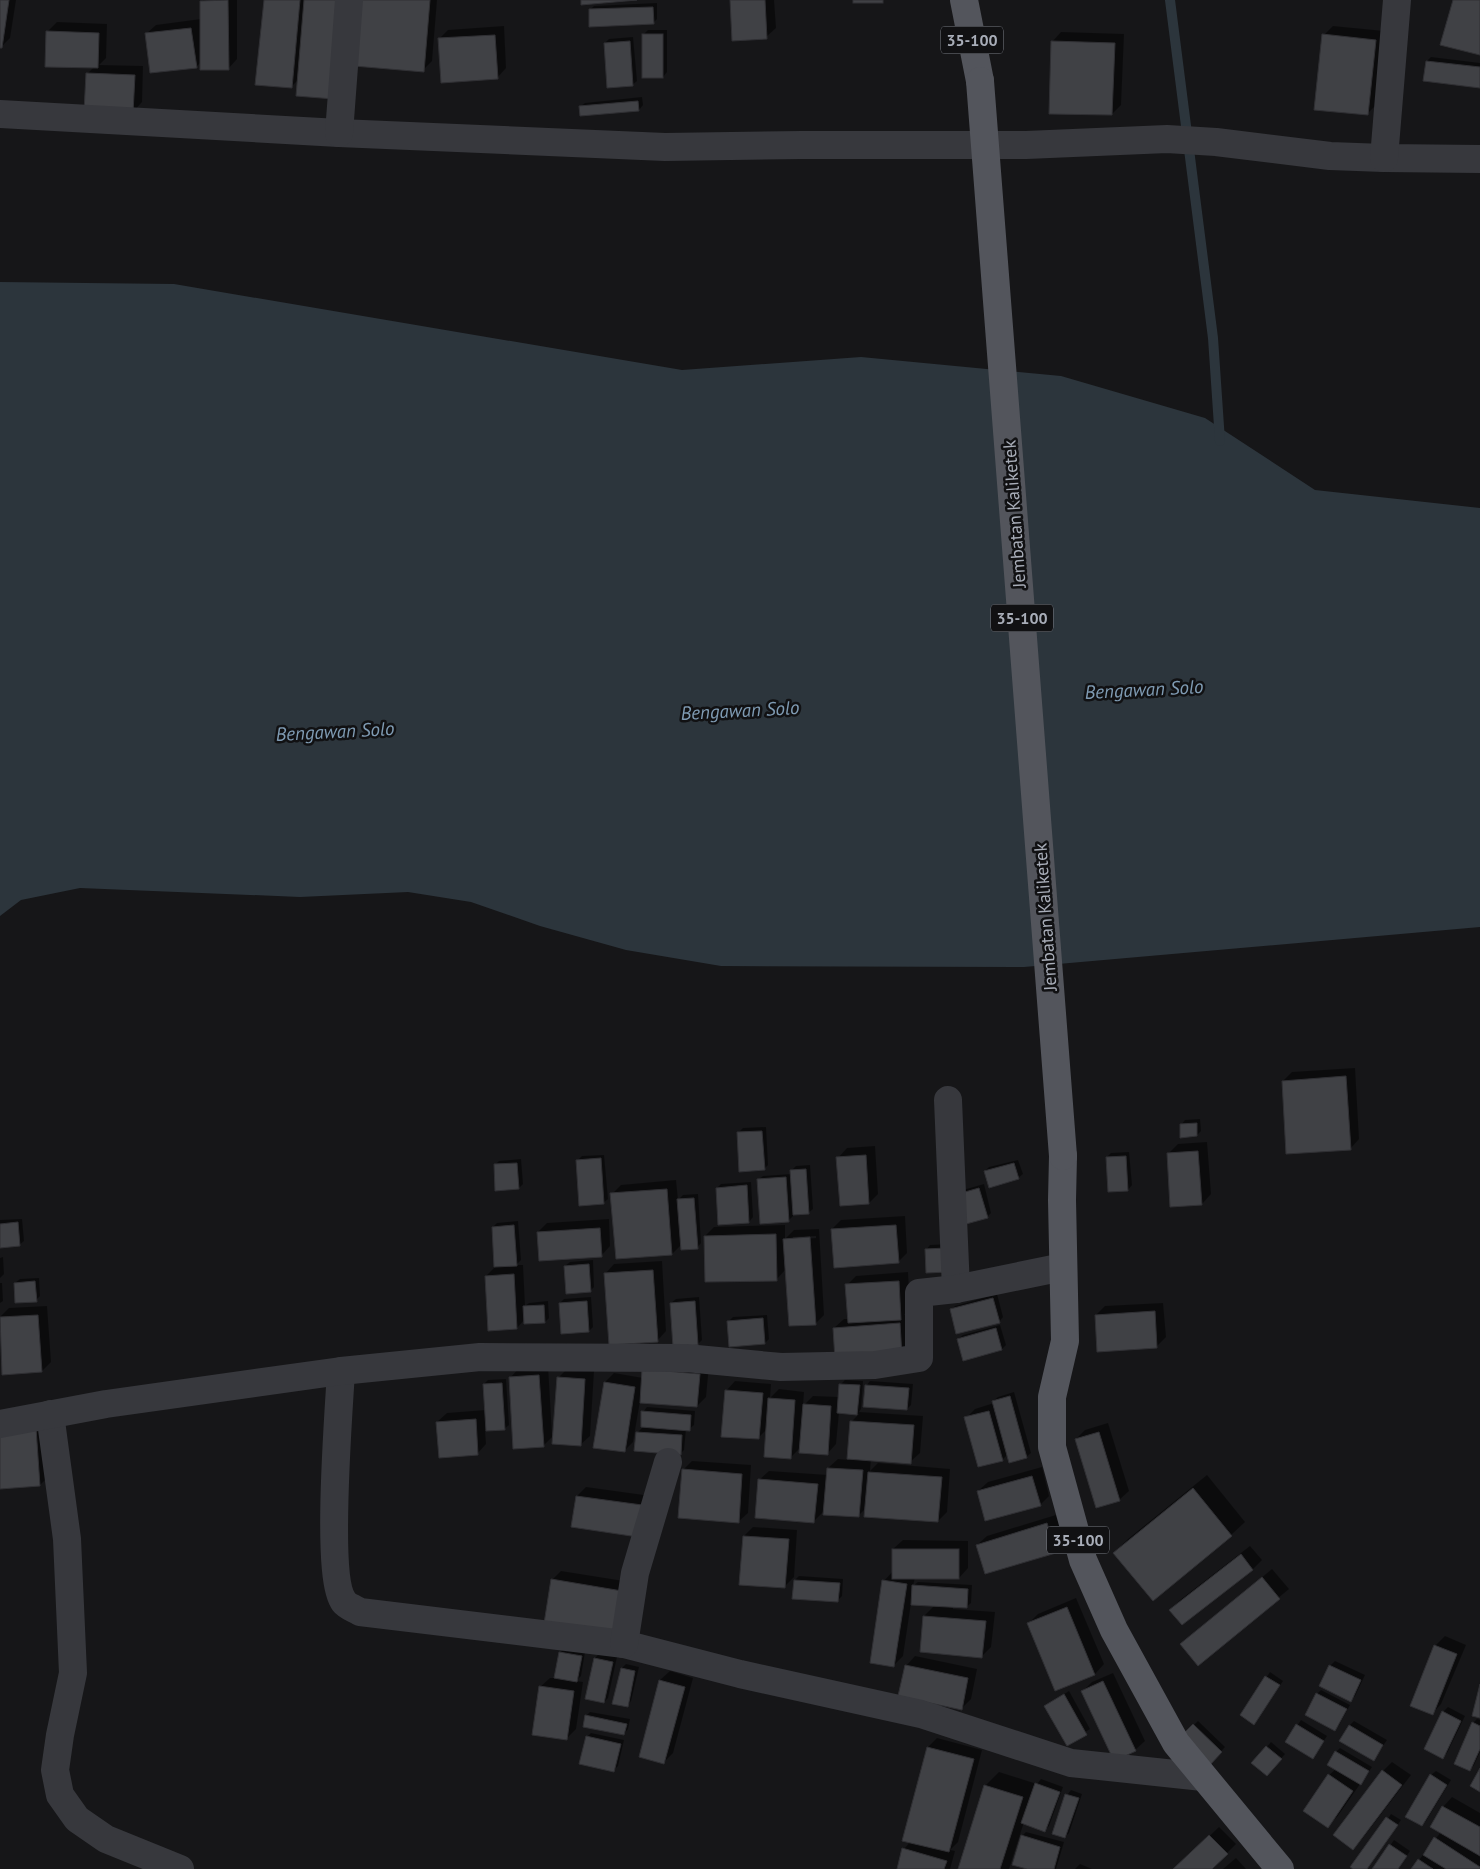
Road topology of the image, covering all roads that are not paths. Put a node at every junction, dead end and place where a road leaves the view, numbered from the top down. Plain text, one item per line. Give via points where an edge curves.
1 (349, 0) edge
2 (964, 0) edge
3 (1397, 0) edge
4 (0, 114) edge
5 (339, 132) junction
6 (1384, 158) junction
7 (1480, 159) edge
8 (948, 1100) dead end
9 (1063, 1267) junction
10 (956, 1289) junction
11 (341, 1371) junction
12 (50, 1414) junction
13 (0, 1424) edge
14 (668, 1462) dead end
15 (624, 1644) junction
16 (1203, 1777) junction
17 (180, 1869) edge
18 (1280, 1869) edge

1 - 5 street
2 - 9 main road, Jembatan Kaliketek / 35-100, bridge via 980,81 1063,1156
3 - 6 street
4 - 5 street
5 - 6 street via 665,147 1026,145 1167,138 1330,156
6 - 7 street
8 - 10 street
9 - 10 street
9 - 16 main road, 35-100 via 1065,1342 1052,1397 1052,1447 1083,1560 1114,1630 1171,1734
10 - 11 street via 919,1293 919,1358 875,1365 781,1367 686,1358 480,1357
11 - 12 street
11 - 15 street via 333,1534 338,1584 344,1602 360,1612
12 - 13 street
12 - 17 street via 67,1539 73,1673 55,1770 60,1795 78,1819 106,1838
14 - 15 street via 634,1573
15 - 16 street via 740,1674 921,1714 1071,1763
16 - 18 main road, 35-100

